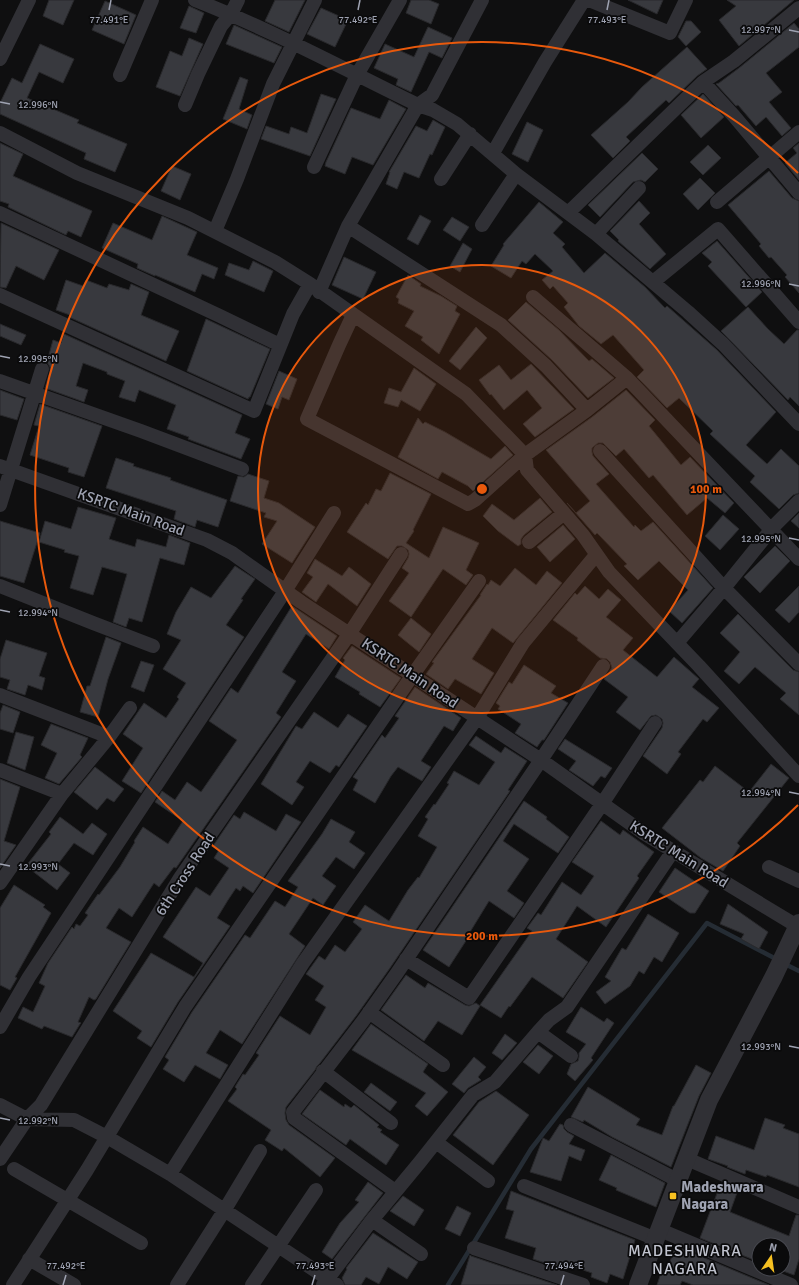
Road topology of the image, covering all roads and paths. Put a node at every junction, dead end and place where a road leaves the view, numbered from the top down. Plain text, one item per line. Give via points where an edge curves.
1 (29, 0) edge
2 (152, 0) edge
3 (195, 0) edge
4 (238, 0) edge
5 (315, 0) edge
6 (400, 0) edge
7 (482, 0) edge
8 (584, 0) edge
9 (589, 0) edge
10 (686, 0) edge
11 (799, 8) edge
12 (231, 14) junction
13 (294, 44) junction
14 (0, 59) edge
15 (120, 75) dead end
16 (357, 75) junction
17 (703, 82) junction
18 (185, 105) dead end
19 (418, 105) junction
20 (799, 132) edge
21 (0, 133) edge
22 (470, 134) junction
23 (493, 153) junction
24 (769, 158) junction
25 (314, 167) dead end
26 (516, 174) junction
27 (441, 179) dead end
28 (640, 188) dead end
29 (799, 193) edge
30 (717, 202) dead end
31 (0, 213) edge
32 (568, 213) junction
33 (482, 225) dead end
34 (348, 226) junction
35 (215, 231) junction
36 (596, 234) junction
37 (653, 282) junction
38 (315, 288) junction
39 (0, 295) edge
40 (532, 297) dead end
41 (353, 315) junction
42 (799, 322) edge
43 (280, 345) junction
44 (42, 368) dead end
45 (627, 378) junction
46 (0, 381) edge
47 (35, 393) junction
48 (587, 410) junction
49 (799, 424) edge
50 (600, 451) dead end
51 (526, 455) junction
52 (6, 468) edge
53 (242, 469) dead end
54 (799, 501) edge
55 (0, 505) edge
56 (334, 513) dead end
57 (564, 514) junction
58 (771, 530) junction
59 (529, 542) dead end
60 (401, 554) dead end
61 (596, 555) junction
62 (799, 559) edge
63 (479, 581) dead end
64 (0, 586) edge
65 (724, 588) junction
66 (285, 590) junction
67 (350, 633) junction
68 (677, 643) junction
69 (153, 646) dead end
70 (799, 664) edge
71 (603, 666) dead end
72 (412, 676) junction
73 (0, 695) edge
74 (130, 708) dead end
75 (477, 718) junction
76 (655, 723) dead end
77 (109, 737) junction
78 (541, 760) junction
79 (0, 770) edge
80 (799, 776) edge
81 (62, 794) junction
82 (602, 804) junction
83 (673, 851) junction
84 (769, 867) dead end
85 (799, 881) edge
86 (0, 883) edge
87 (798, 925) edge
88 (406, 959) junction
89 (369, 1012) junction
90 (0, 1028) edge
91 (538, 1032) junction
92 (571, 1056) dead end
93 (443, 1065) dead end
94 (323, 1071) junction
95 (0, 1105) edge
96 (27, 1119) junction
97 (391, 1124) dead end
98 (572, 1125) dead end
99 (107, 1137) junction
100 (436, 1142) junction
101 (260, 1151) dead end
102 (0, 1159) edge
103 (687, 1159) junction
104 (14, 1169) dead end
105 (170, 1174) junction
106 (488, 1181) dead end
107 (679, 1181) junction
108 (524, 1186) dead end
109 (316, 1190) dead end
110 (395, 1191) junction
111 (68, 1200) junction
112 (799, 1207) edge
113 (224, 1211) junction
114 (372, 1220) junction
115 (658, 1234) junction
116 (141, 1242) dead end
117 (278, 1246) junction
118 (474, 1248) dead end
119 (421, 1254) dead end
120 (30, 1259) junction
121 (329, 1283) edge
122 (13, 1285) edge
123 (74, 1285) edge
124 (177, 1285) edge
125 (252, 1285) edge
126 (583, 1285) edge
127 (638, 1285) edge
128 (791, 1285) edge

1 - 14 street
2 - 15 street
3 - 12 street
4 - 12 street
5 - 13 street
6 - 16 street
7 - 19 street via 432,95
8 - 23 street
9 - 10 street via 670,33
11 - 17 street via 734,61
12 - 13 street
12 - 18 street via 221,26
13 - 16 street
13 - 35 street via 273,84
16 - 19 street
16 - 25 street
17 - 24 street
17 - 32 street
19 - 22 street via 445,116
19 - 34 street
20 - 24 street
21 - 35 street via 77,173
22 - 23 street
22 - 27 street
23 - 26 street
24 - 29 street
24 - 30 street
26 - 32 street
26 - 33 street
28 - 36 street
31 - 43 street
32 - 36 street
34 - 38 street
34 - 48 street via 501,325 546,366
35 - 38 street via 275,262
36 - 37 street
37 - 42 street via 718,229
37 - 49 street via 723,344
38 - 41 street
38 - 43 street via 293,314
39 - 43 street via 254,411
40 - 45 street
41 - 51 street via 466,394
41 - 51 street via 307,419 468,504
44 - 47 street
45 - 48 street
45 - 58 street
46 - 47 street
47 - 52 street
47 - 53 street
48 - 51 street
50 - 65 street
51 - 57 street via 527,470
52 - 55 street
52 - 66 street, KSRTC Main Road via 207,540 232,553
54 - 58 street
56 - 66 street
57 - 59 street
57 - 61 street
58 - 62 street
58 - 65 street
60 - 67 street, 6th Cross Road
61 - 68 street
61 - 75 street via 523,643
63 - 72 street
64 - 69 street
65 - 68 street
65 - 70 street
66 - 67 street, KSRTC Main Road
66 - 90 street via 29,978
67 - 72 street, KSRTC Main Road
67 - 96 street, 6th Cross Road via 180,878 41,1106
68 - 80 street
71 - 78 street
72 - 75 street, KSRTC Main Road
72 - 99 street via 185,1007
73 - 77 street
74 - 77 street
75 - 78 street, KSRTC Main Road
75 - 105 street via 303,963
76 - 82 street
77 - 81 street
78 - 82 street, KSRTC Main Road
78 - 88 street
79 - 81 street
81 - 86 street
82 - 83 street, KSRTC Main Road
82 - 88 street via 469,998
83 - 87 street, KSRTC Main Road
83 - 91 street via 567,1007
84 - 85 street
87 - 103 street via 709,1100
88 - 89 street
89 - 93 street
89 - 94 street
91 - 92 street
91 - 100 street via 495,1082 473,1095
94 - 97 street
94 - 110 street via 293,1112 294,1118
95 - 96 street
96 - 99 street via 74,1120
96 - 102 street, 6th Cross Road
98 - 107 street
99 - 105 street
99 - 111 street
100 - 106 street
100 - 110 street
101 - 113 street
103 - 107 street
103 - 112 street
104 - 111 street
105 - 113 street
107 - 115 street
108 - 115 street
109 - 117 street
110 - 114 street
111 - 116 street
111 - 120 street
113 - 117 street
113 - 124 street
114 - 119 street
114 - 121 street
115 - 127 street
115 - 128 street
117 - 121 street
117 - 125 street
118 - 126 street
120 - 122 street
120 - 123 street

